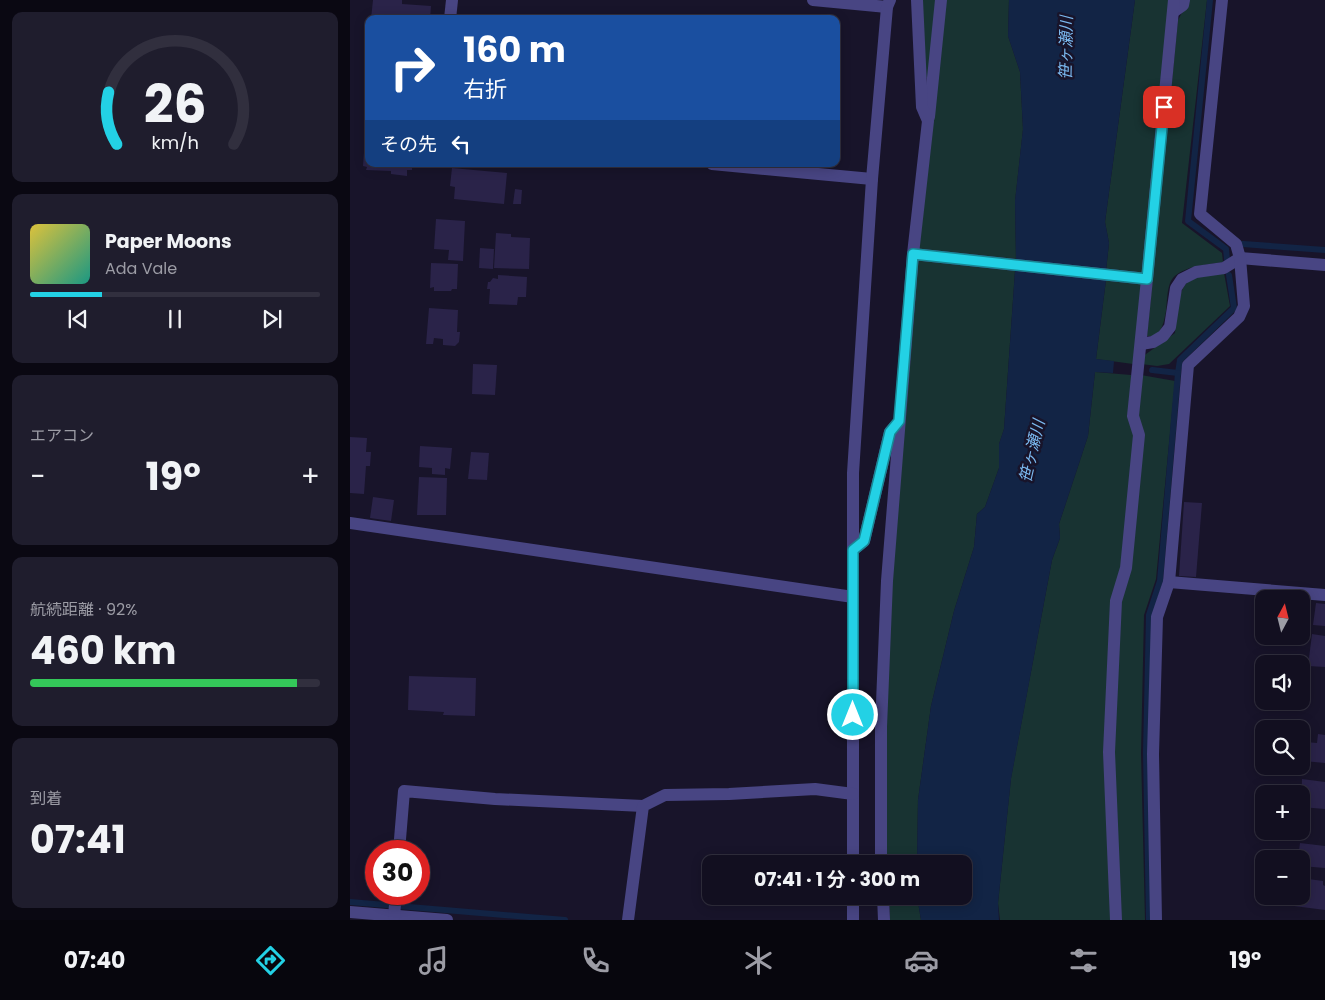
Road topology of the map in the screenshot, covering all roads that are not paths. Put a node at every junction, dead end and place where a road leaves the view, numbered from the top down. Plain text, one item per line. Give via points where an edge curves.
1 (452, 0) edge
2 (813, 0) edge
3 (917, 0) edge
4 (941, 0) edge
5 (1184, 0) edge
6 (1222, 0) edge
7 (888, 4) edge
8 (1174, 6) edge
9 (450, 15) edge
10 (928, 121) junction
11 (744, 167) edge
12 (872, 179) junction
13 (917, 254) junction
14 (1240, 258) junction
15 (1325, 265) edge
16 (1145, 279) junction
17 (1141, 344) junction
18 (899, 421) junction
19 (350, 523) edge
20 (853, 550) junction
21 (1168, 582) junction
22 (1325, 595) edge
23 (854, 597) junction
24 (853, 794) junction
25 (643, 806) junction
26 (400, 840) edge
27 (853, 855) edge
28 (881, 855) edge
29 (395, 905) edge
30 (853, 905) edge
31 (883, 905) edge
32 (350, 912) edge
33 (394, 916) junction
34 (447, 920) edge
35 (628, 920) edge
36 (853, 920) edge
37 (884, 920) edge
38 (1116, 920) edge
39 (1156, 920) edge

1 - 9 street
2 - 7 street
3 - 10 street via 922,107
4 - 10 street
5 - 8 street via 1183,5
6 - 14 street via 1200,214 1236,244
7 - 12 street
8 - 16 street
10 - 13 street
11 - 12 street
12 - 20 street via 854,473
13 - 16 street
13 - 18 street
14 - 15 street
14 - 17 street via 1224,268 1196,272 1182,279 1176,288 1170,327 1163,336
14 - 21 street via 1244,306 1239,317 1188,365
16 - 17 street
17 - 38 street via 1133,416 1140,435 1126,568 1115,610 1109,752
18 - 20 street via 890,432 864,541
18 - 28 street via 881,708
19 - 23 street
20 - 23 street
21 - 22 street
21 - 39 street via 1156,617 1153,754
23 - 24 street
24 - 25 street via 815,789 664,795
24 - 27 street
25 - 26 street via 404,791
25 - 35 street
29 - 33 street
30 - 36 street
31 - 37 street
32 - 33 street
33 - 34 street

